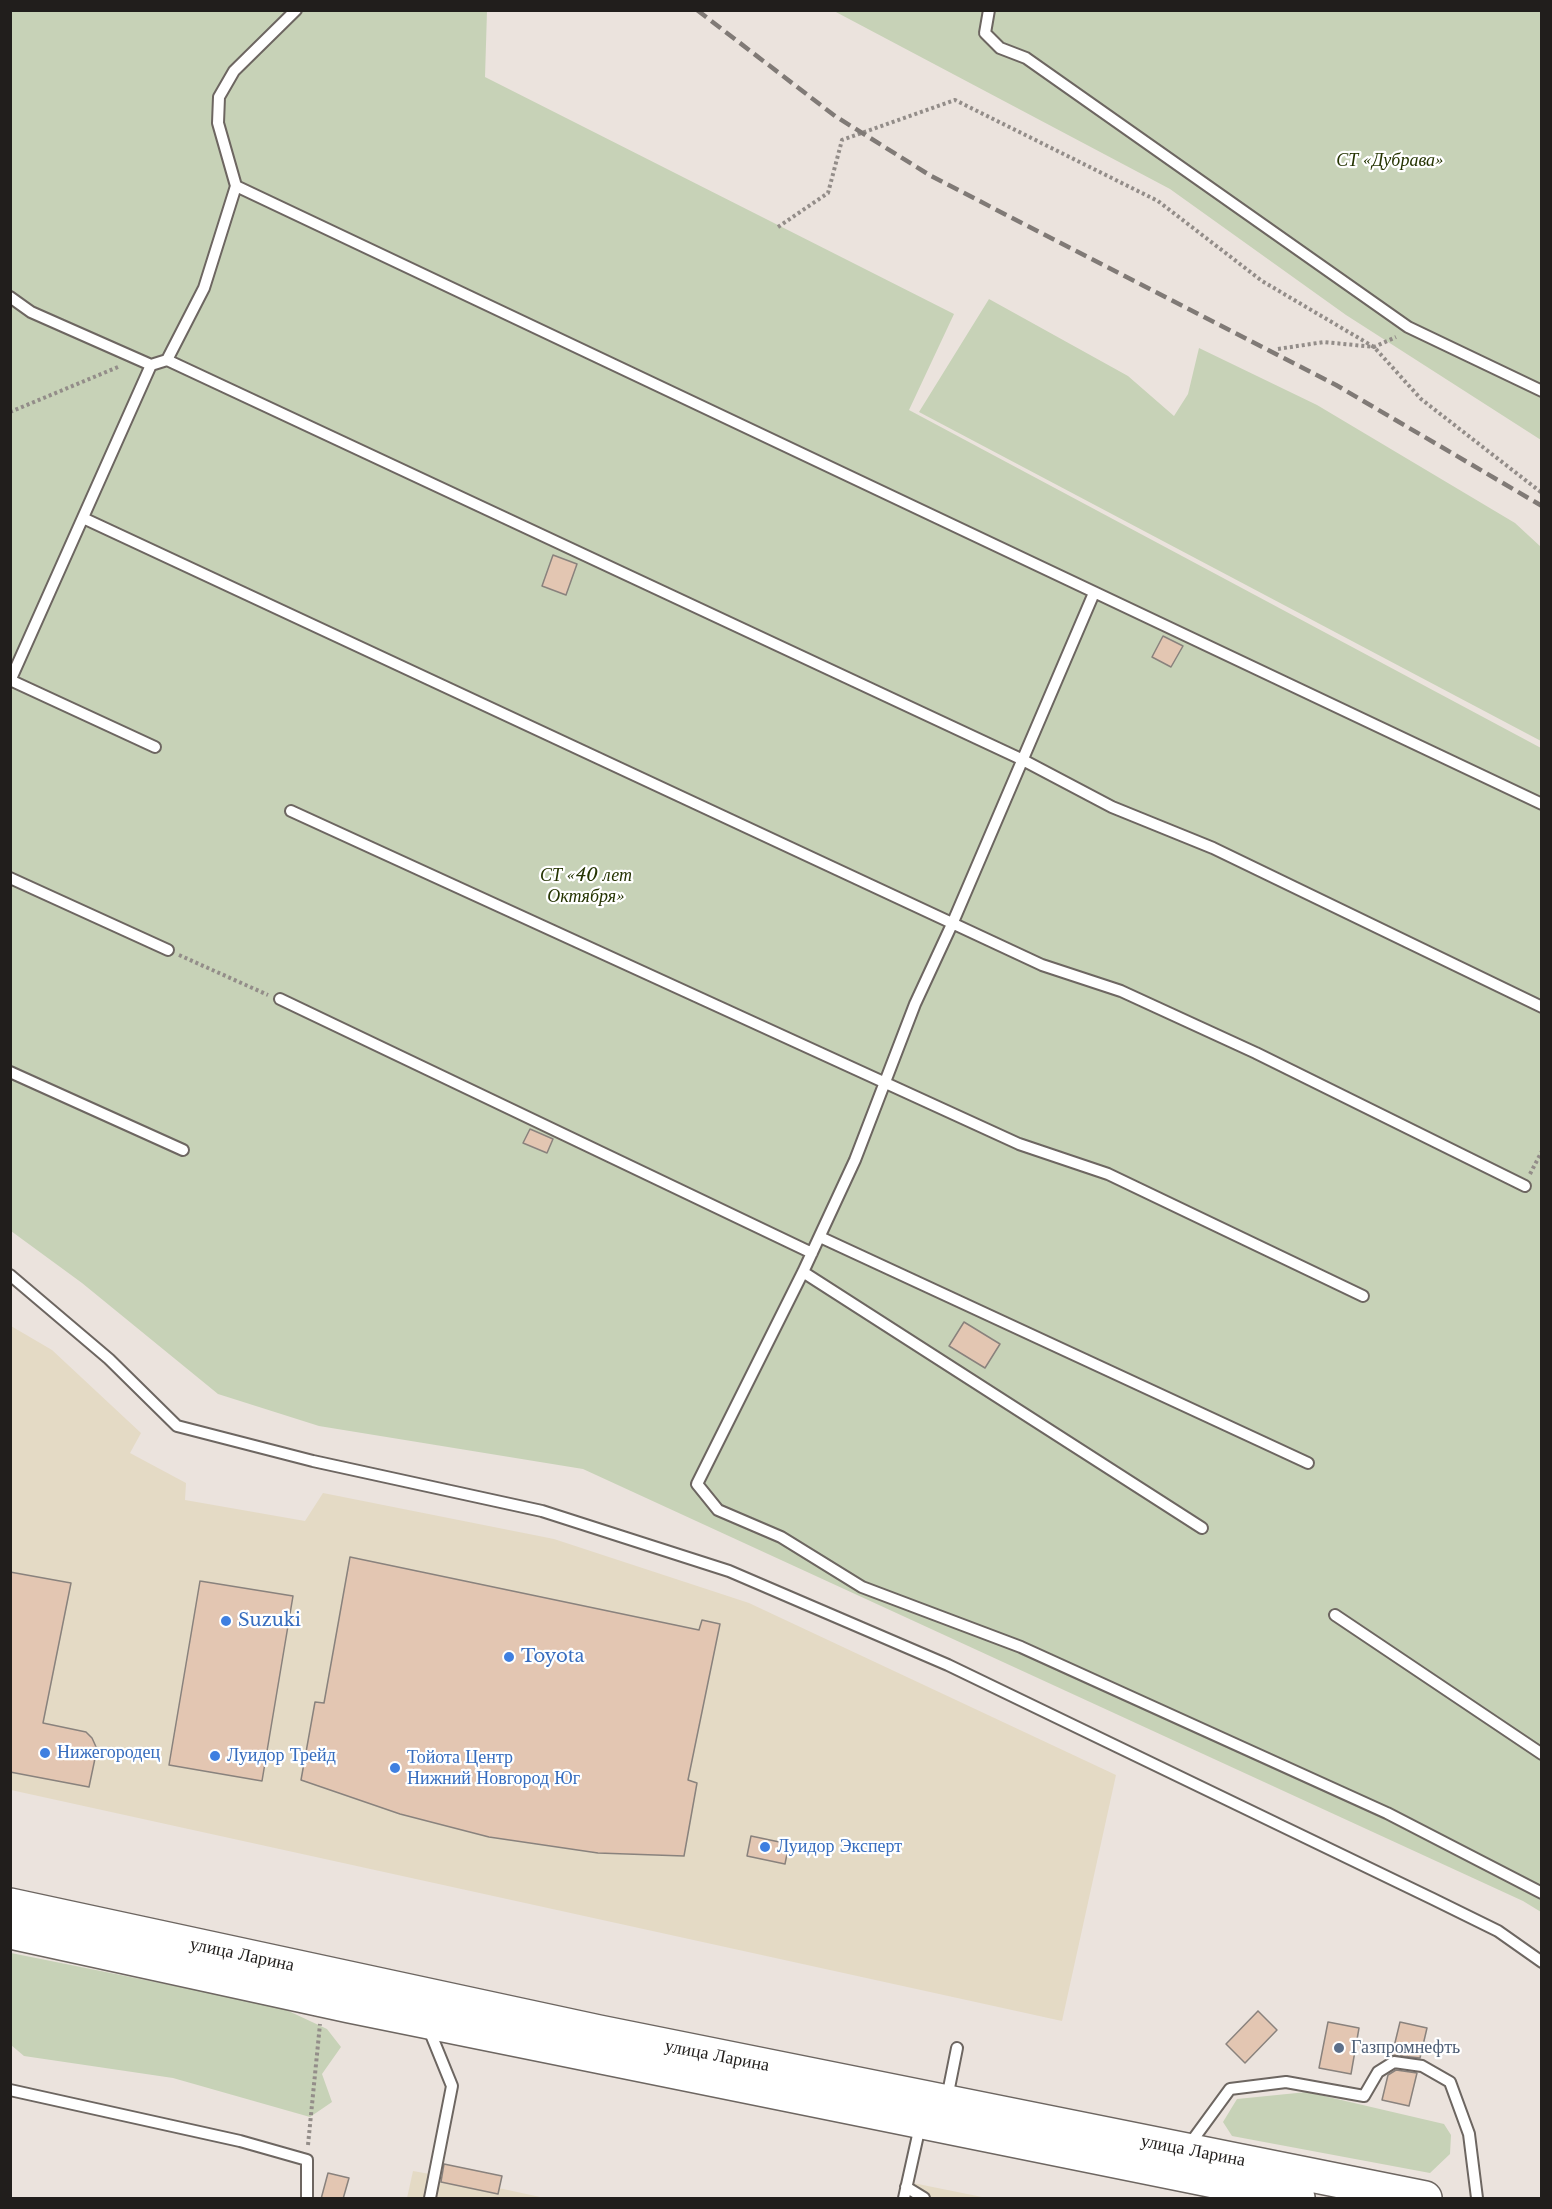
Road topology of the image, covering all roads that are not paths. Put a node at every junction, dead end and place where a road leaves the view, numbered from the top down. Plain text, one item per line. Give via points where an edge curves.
1 (296, 10) edge
2 (989, 10) edge
3 (236, 186) junction
4 (10, 297) edge
5 (167, 360) junction
6 (151, 365) junction
7 (1542, 391) edge
8 (83, 518) junction
9 (1094, 593) junction
10 (11, 680) edge
11 (155, 747) dead end
12 (1021, 759) junction
13 (1542, 804) edge
14 (291, 811) dead end
15 (10, 878) edge
16 (953, 922) junction
17 (168, 950) dead end
18 (280, 999) road end
19 (1542, 1007) edge
20 (10, 1072) edge
21 (886, 1083) junction
22 (183, 1150) dead end
23 (1525, 1186) road end
24 (820, 1237) junction
25 (812, 1253) junction
26 (803, 1272) junction
27 (10, 1275) edge
28 (1363, 1296) dead end
29 (1308, 1463) dead end
30 (1202, 1528) dead end
31 (1335, 1615) dead end
32 (1542, 1754) edge
33 (1542, 1893) edge
34 (10, 1905) edge
35 (10, 1932) edge
36 (1542, 1962) edge
37 (426, 2021) junction
38 (957, 2048) dead end
39 (10, 2090) edge
40 (946, 2102) junction
41 (921, 2122) junction
42 (1186, 2150) junction
43 (905, 2193) edge
44 (307, 2199) edge
45 (430, 2199) edge
46 (924, 2199) edge
47 (1298, 2199) edge
48 (1425, 2199) edge
49 (1477, 2199) edge

1 - 3 lane via 234,71 219,97 218,123
2 - 7 lane via 985,33 1000,48 1026,58 1408,327
3 - 5 lane via 204,288
3 - 9 lane
4 - 6 lane via 32,312
5 - 6 lane
5 - 12 lane
6 - 8 lane
8 - 10 lane
8 - 16 lane
9 - 12 lane
9 - 13 lane
10 - 11 lane
12 - 16 lane
12 - 19 lane via 1112,807 1213,848
14 - 21 lane
15 - 17 lane
16 - 21 lane via 915,1004
16 - 23 lane via 1042,965 1120,991 1225,1039
18 - 25 lane
20 - 22 lane
21 - 24 lane
21 - 28 lane via 1019,1144 1108,1174
24 - 25 lane
24 - 29 lane
25 - 26 lane
26 - 30 lane
26 - 33 lane via 697,1484 718,1510 781,1537 862,1587 1032,1652 1388,1813
27 - 36 lane via 109,1359 177,1426 313,1461 542,1511 729,1571 948,1665 1498,1931
31 - 32 lane
34 - 40 main road, улица Ларина
35 - 37 main road, улица Ларина
37 - 41 main road, улица Ларина
37 - 45 lane via 452,2086
38 - 40 lane
39 - 44 lane via 240,2141 307,2160
40 - 42 main road, улица Ларина
41 - 43 lane
41 - 47 main road, улица Ларина
42 - 48 main road, улица Ларина
42 - 49 lane via 1230,2089 1286,2082 1364,2096 1378,2072 1394,2062 1422,2066 1450,2082 1469,2134
43 - 46 lane

